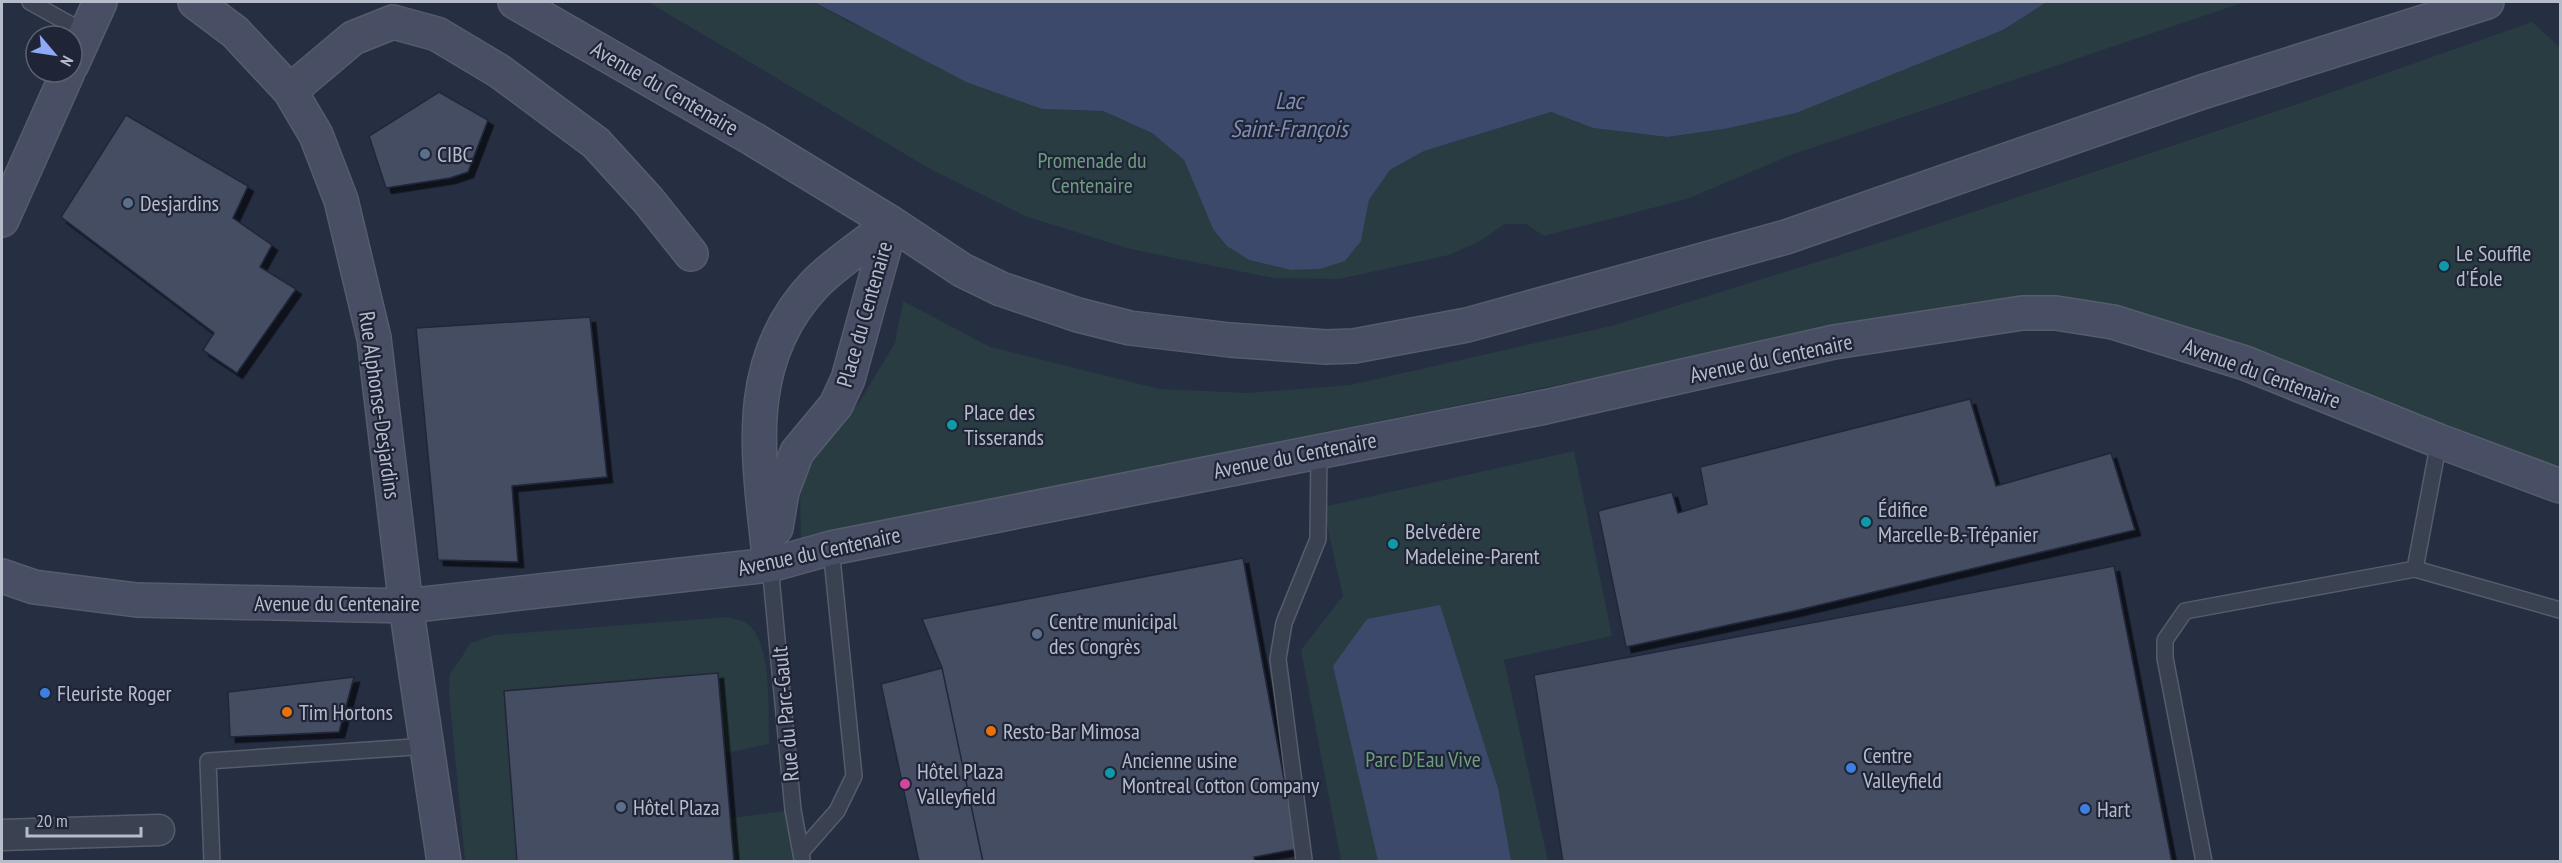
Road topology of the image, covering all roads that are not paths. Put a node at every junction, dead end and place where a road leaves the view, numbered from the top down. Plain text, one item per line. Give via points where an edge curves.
1 (30, 2) edge
2 (100, 2) edge
3 (195, 2) edge
4 (515, 2) edge
5 (2487, 2) edge
6 (86, 33) junction
7 (84, 37) edge
8 (63, 84) edge
9 (290, 91) junction
10 (2, 220) edge
11 (891, 223) junction
12 (691, 254) dead end
13 (2439, 441) junction
14 (1319, 451) junction
15 (2560, 486) edge
16 (831, 548) junction
17 (770, 565) junction
18 (2415, 569) junction
19 (2, 576) edge
20 (406, 606) junction
21 (2560, 610) edge
22 (428, 746) junction
23 (159, 830) dead end
24 (2, 835) edge
25 (801, 857) edge
26 (1304, 860) dead end
27 (212, 861) edge
28 (444, 861) edge
29 (2204, 861) edge

1 - 6 lane
2 - 6 main road
3 - 9 main road, Rue Alphonse-Desjardins via 235,32
4 - 11 main road, Avenue du Centenaire
5 - 11 main road, Avenue du Centenaire via 2202,92 1786,237 1467,325 1354,346 1230,340 1130,328 1078,315 1000,288 962,270
6 - 7 main road
8 - 10 main road
9 - 12 main road via 353,38 393,22 437,34 500,71 596,143
9 - 20 main road, Rue Alphonse-Desjardins via 316,135 341,200 374,338
11 - 17 main road, Place du Centenaire via 848,379 836,405 797,452 782,492
11 - 17 main road, Place du Centenaire via 817,282 793,310 767,363 761,387 760,439
13 - 14 main road, Avenue du Centenaire via 2245,363 2113,322 2056,313 2022,313 1834,342 1545,408
13 - 15 main road, Avenue du Centenaire
13 - 18 lane
14 - 16 main road, Avenue du Centenaire
14 - 26 lane via 1318,539 1284,623 1278,659
16 - 17 main road, Avenue du Centenaire
16 - 25 lane via 854,776 837,811
17 - 20 main road, Avenue du Centenaire
17 - 25 lane, Rue du Parc-Gault
18 - 21 lane
18 - 29 lane via 2185,611 2165,640 2165,658
19 - 20 main road, Avenue du Centenaire via 34,587 137,600
20 - 22 main road, Rue Alphonse-Desjardins
22 - 27 lane via 208,762
22 - 28 main road, Rue Alphonse-Desjardins
23 - 24 street

